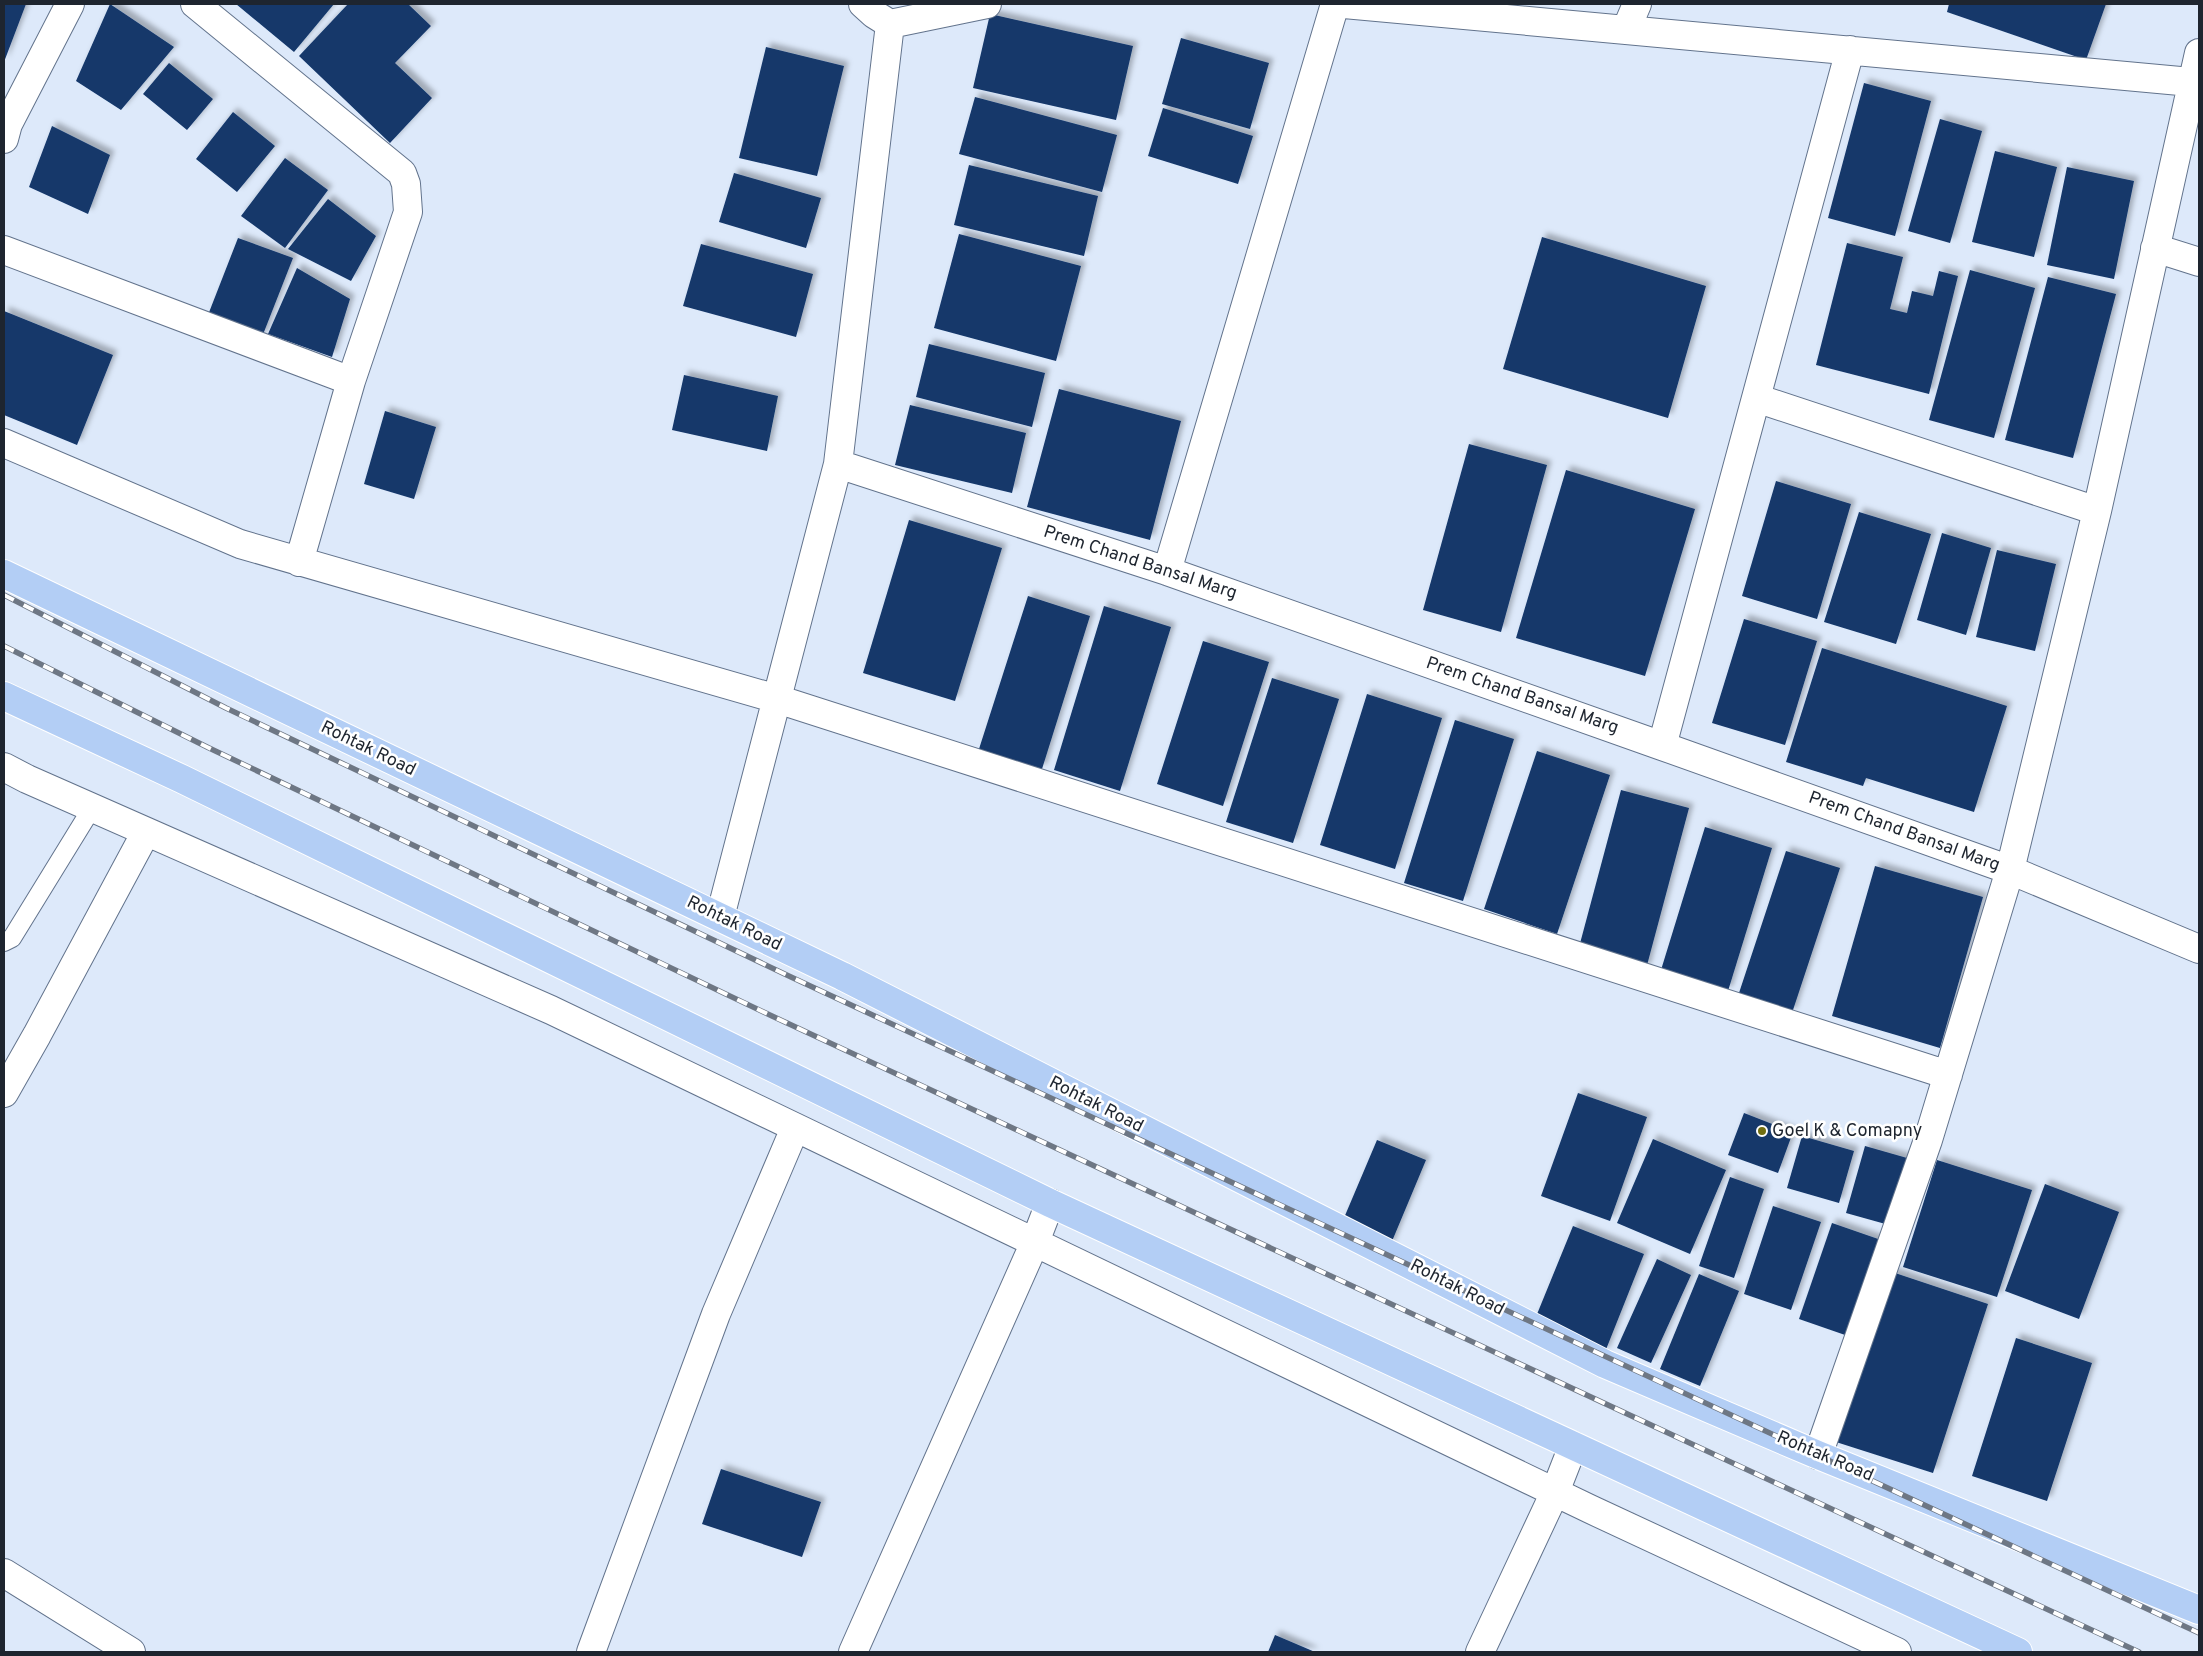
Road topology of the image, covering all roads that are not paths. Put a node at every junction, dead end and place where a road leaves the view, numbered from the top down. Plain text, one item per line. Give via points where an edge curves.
1 (70, 4) edge
2 (195, 4) edge
3 (863, 4) edge
4 (987, 4) edge
5 (1335, 4) edge
6 (1344, 4) edge
7 (1637, 4) edge
8 (890, 24) junction
9 (1626, 30) junction
10 (1850, 50) junction
11 (2199, 53) edge
12 (2191, 82) junction
13 (5, 129) edge
14 (2155, 248) junction
15 (4, 250) edge
16 (2199, 262) edge
17 (351, 381) junction
18 (1756, 398) junction
19 (4, 444) edge
20 (838, 464) junction
21 (2097, 511) junction
22 (299, 562) junction
23 (1167, 571) junction
24 (4, 574) edge
25 (4, 696) edge
26 (777, 699) junction
27 (1662, 746) junction
28 (4, 768) edge
29 (92, 808) junction
30 (146, 832) junction
31 (2010, 870) junction
32 (720, 917) junction
33 (4, 942) edge
34 (2199, 949) edge
35 (1948, 1075) junction
36 (4, 1093) edge
37 (795, 1128) junction
38 (1050, 1203) junction
39 (1034, 1242) junction
40 (1573, 1446) junction
41 (1818, 1455) junction
42 (1555, 1492) junction
43 (4, 1573) edge
44 (2199, 1610) edge
45 (131, 1652) edge
46 (591, 1652) edge
47 (853, 1652) edge
48 (1480, 1652) edge
49 (1897, 1652) edge
50 (2018, 1652) edge

1 - 13 street
2 - 17 street via 402,173 408,212
3 - 8 street
4 - 8 street
5 - 23 street
6 - 9 street
7 - 9 street
8 - 20 street
9 - 10 street
10 - 12 street
10 - 18 street
11 - 12 street
12 - 14 street
14 - 16 street
14 - 21 street
15 - 17 street
17 - 22 street
18 - 21 street
18 - 27 street
19 - 22 street via 240,544
20 - 23 street, Prem Chand Bansal Marg
20 - 26 street
21 - 31 street
22 - 26 street
23 - 27 street, Prem Chand Bansal Marg
24 - 32 main road, Rohtak Road
25 - 38 main road via 182,779
26 - 32 street
26 - 35 street
27 - 31 street, Prem Chand Bansal Marg
28 - 29 street
29 - 30 street
29 - 33 lane via 12,938
30 - 36 street
30 - 37 street via 551,1010
31 - 34 street, Prem Chand Bansal Marg
31 - 35 street
32 - 41 main road, Rohtak Road via 1605,1364
35 - 41 street
37 - 39 street
37 - 46 street via 716,1314
38 - 39 street
38 - 40 main road
39 - 42 street
39 - 47 street
40 - 42 street
40 - 50 main road
41 - 44 main road, Rohtak Road
42 - 48 street
42 - 49 street
43 - 45 street

